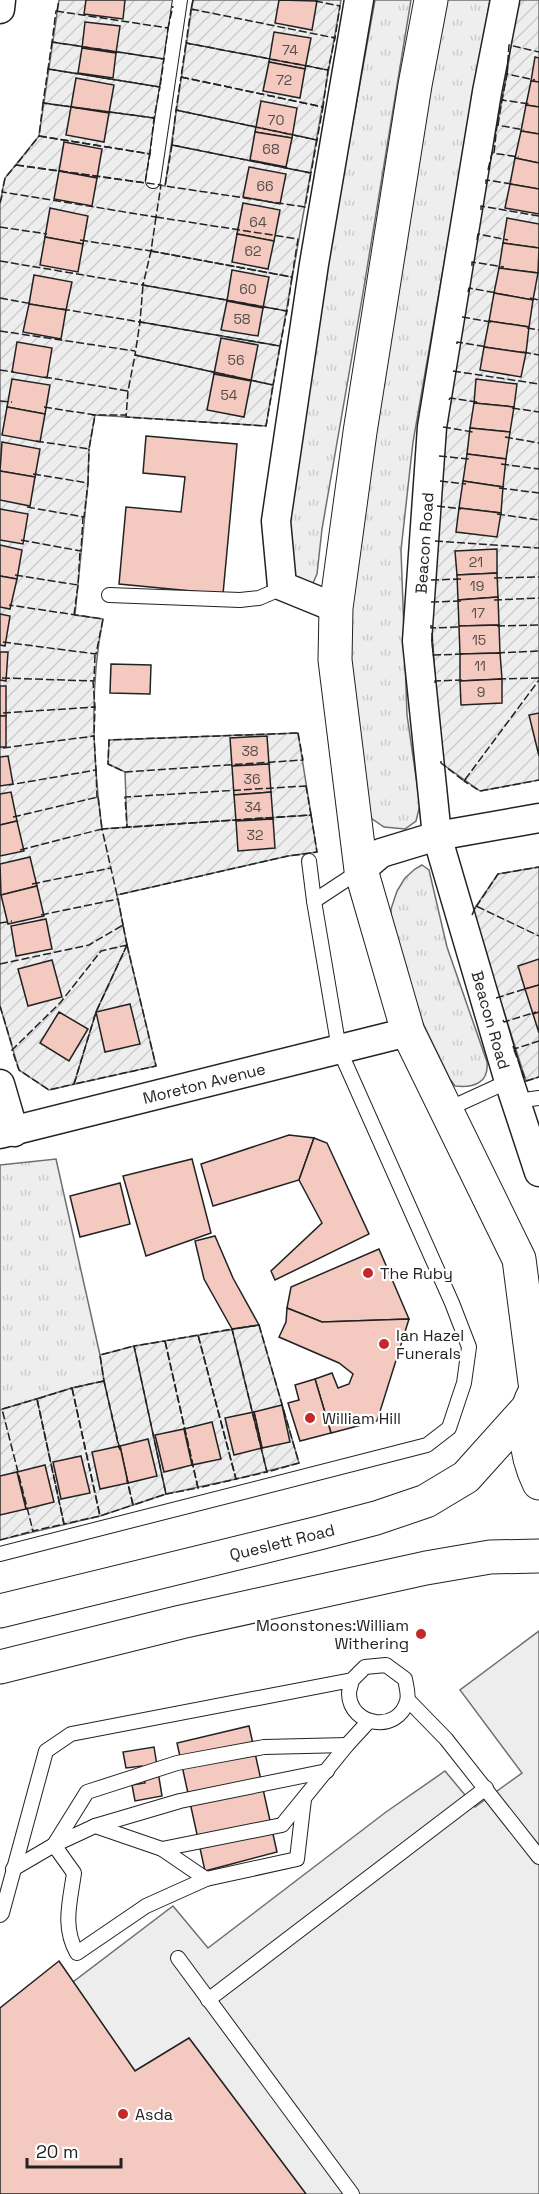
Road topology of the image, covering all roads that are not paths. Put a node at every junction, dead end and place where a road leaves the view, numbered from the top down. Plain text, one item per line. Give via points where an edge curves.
1 (1, 0) edge
2 (180, 0) edge
3 (359, 0) edge
4 (431, 0) edge
5 (505, 0) edge
6 (0, 9) edge
7 (153, 181) dead end
8 (285, 587) junction
9 (109, 595) dead end
10 (336, 608) junction
11 (539, 818) edge
12 (437, 837) junction
13 (309, 861) dead end
14 (361, 870) junction
15 (314, 901) junction
16 (408, 1032) junction
17 (339, 1049) junction
18 (0, 1084) edge
19 (521, 1093) edge
20 (448, 1109) junction
21 (7, 1133) edge
22 (539, 1172) edge
23 (529, 1266) edge
24 (534, 1395) edge
25 (539, 1483) edge
26 (0, 1554) edge
27 (539, 1556) edge
28 (0, 1611) edge
29 (0, 1667) edge
30 (352, 1680) junction
31 (408, 1700) junction
32 (369, 1721) junction
33 (347, 1745) junction
34 (327, 1770) junction
35 (486, 1788) junction
36 (304, 1799) junction
37 (95, 1826) junction
38 (54, 1845) junction
39 (162, 1849) junction
40 (539, 1857) edge
41 (13, 1869) junction
42 (206, 1878) junction
43 (0, 1915) edge
44 (178, 1958) dead end
45 (208, 2000) junction
46 (352, 2194) edge

1 - 6 street
2 - 7 lane
3 - 8 street via 276,521
4 - 10 main road
5 - 12 street, Beacon Road via 432,427 417,641
8 - 9 lane via 259,598 240,600
8 - 10 street
10 - 14 main road via 335,660
11 - 12 street
12 - 14 street via 381,853
12 - 19 street, Beacon Road
13 - 15 lane
14 - 15 lane
14 - 16 main road
15 - 17 lane
16 - 17 street, Moreton Avenue
16 - 20 main road
17 - 21 street, Moreton Avenue
17 - 26 lane via 469,1347 464,1383 448,1428 427,1445
18 - 21 street
19 - 20 lane
19 - 22 street
20 - 23 main road
23 - 24 main road
24 - 25 main road via 527,1430 528,1452
24 - 28 main road, Queslett Road via 466,1477 426,1502 319,1533
27 - 29 main road via 490,1557 426,1568
30 - 31 lane via 365,1667 386,1665 405,1678
30 - 32 lane via 351,1704
30 - 41 lane via 71,1734 46,1751
31 - 32 lane via 401,1714 389,1722
31 - 35 lane
32 - 33 lane
33 - 34 lane
33 - 38 lane via 264,1747 177,1762 87,1792
34 - 36 lane
34 - 37 lane via 180,1800
35 - 40 lane
35 - 45 lane
36 - 39 lane via 282,1825
36 - 42 lane via 297,1859
37 - 38 lane
37 - 39 lane
38 - 41 lane
38 - 42 lane via 74,1874 68,1919 70,1941 77,1953 146,1906
39 - 42 lane
41 - 43 lane
44 - 45 lane
45 - 46 lane

